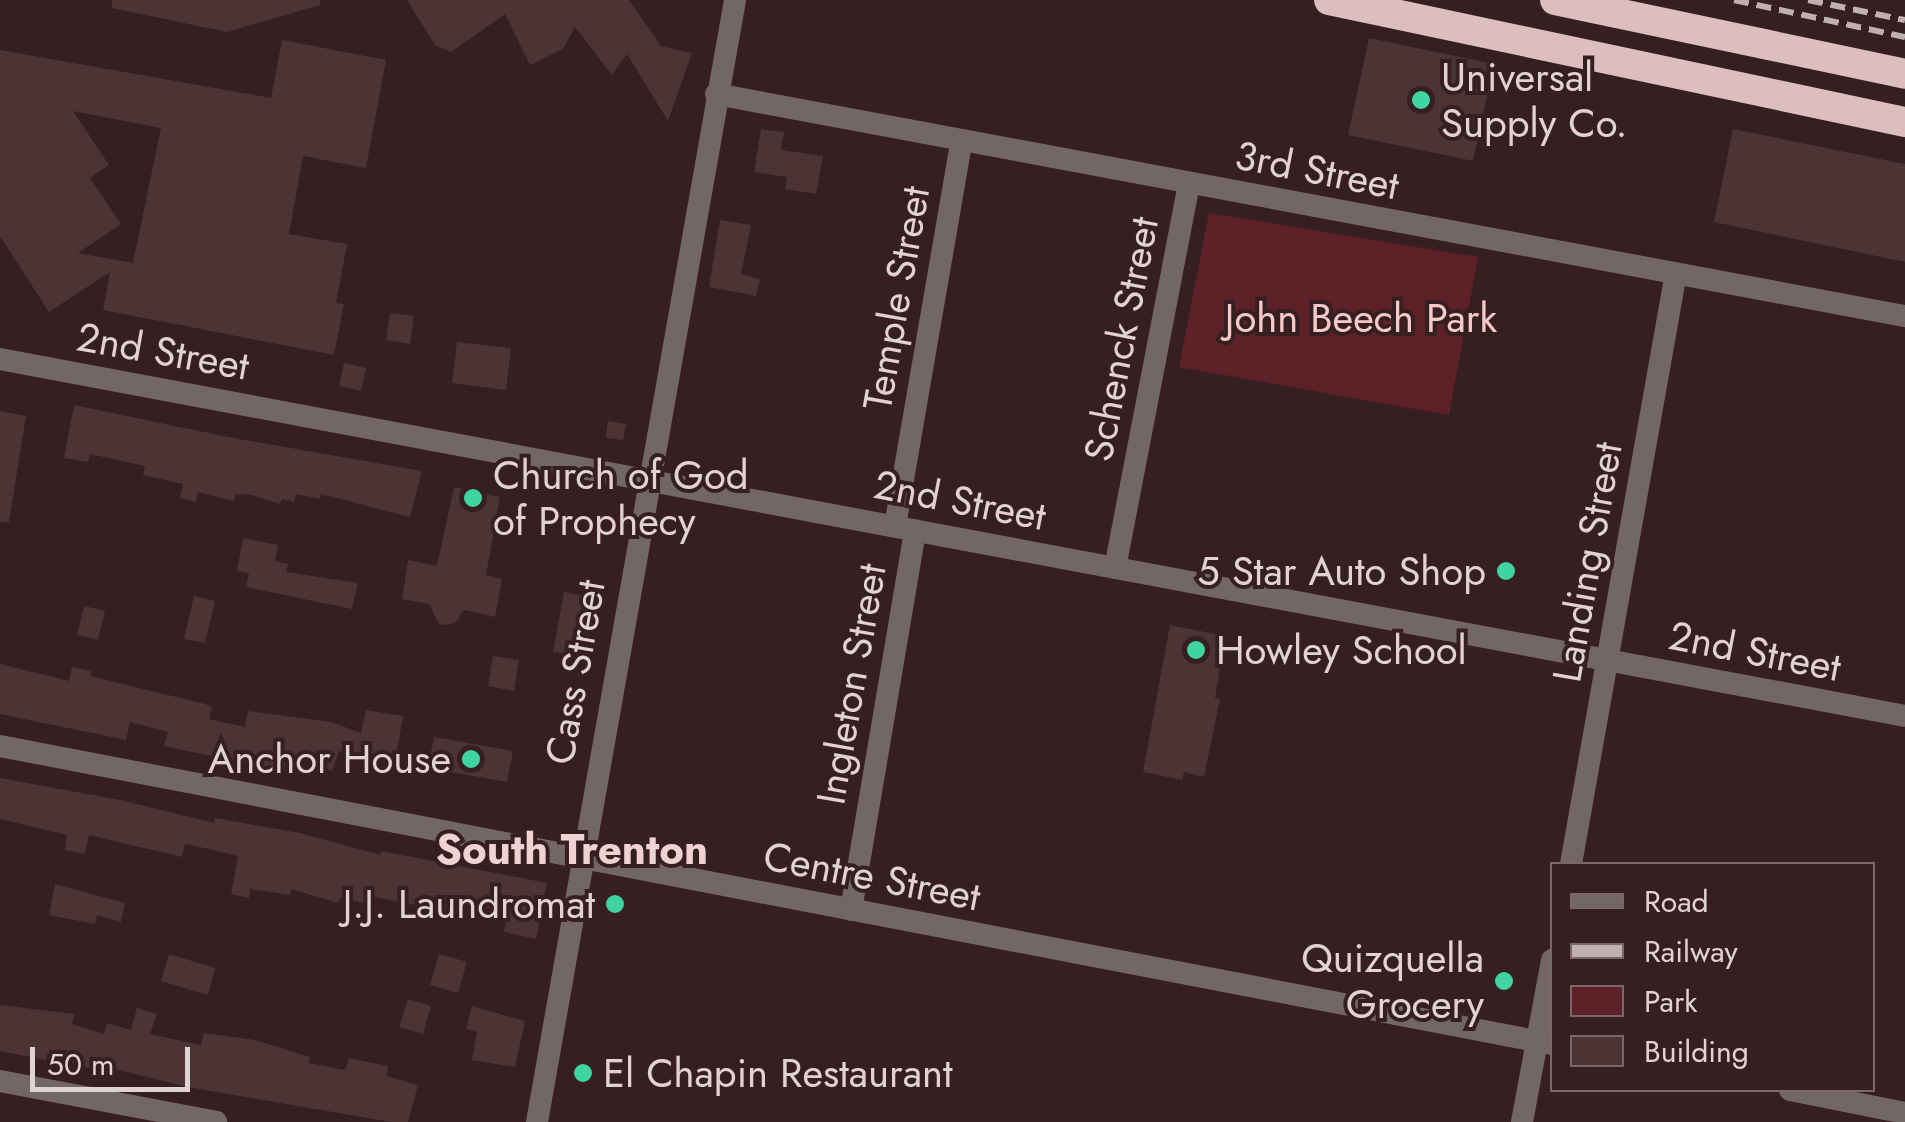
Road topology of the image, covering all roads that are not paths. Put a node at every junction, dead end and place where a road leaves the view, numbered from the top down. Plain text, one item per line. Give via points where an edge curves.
1 (734, 0) edge
2 (1329, 0) edge
3 (1554, 0) edge
4 (1905, 74) edge
5 (716, 94) junction
6 (1905, 122) edge
7 (961, 142) junction
8 (1190, 184) junction
9 (1676, 273) junction
10 (1905, 316) edge
11 (0, 358) edge
12 (647, 479) junction
13 (905, 528) junction
14 (1115, 568) junction
15 (1608, 660) junction
16 (1905, 716) edge
17 (0, 746) edge
18 (580, 858) junction
19 (1570, 862) edge
20 (851, 910) junction
21 (1550, 984) edge
22 (1545, 1043) edge
23 (0, 1081) edge
24 (1800, 1092) edge
25 (93, 1111) edge
26 (1905, 1113) edge
27 (216, 1122) edge
28 (537, 1122) edge
29 (1522, 1122) edge

1 - 5 street, Cass Street
2 - 6 highway
3 - 4 highway
5 - 7 street, 3rd Street
5 - 12 street, Cass Street
7 - 8 street, 3rd Street
7 - 13 street, Temple Street
8 - 9 street, 3rd Street
8 - 14 street, Schenck Street
9 - 10 street, 3rd Street
9 - 15 street, Landing Street
11 - 12 street, 2nd Street
12 - 13 street, 2nd Street
12 - 18 street, Cass Street
13 - 14 street, 2nd Street
13 - 20 street, Ingleton Street
14 - 15 street, 2nd Street
15 - 16 street, 2nd Street
15 - 19 street, Landing Street
17 - 18 street, Centre Street
18 - 20 street, Centre Street
18 - 28 street, Cass Street
20 - 22 street, Centre Street
21 - 22 street
22 - 29 street
23 - 25 street
24 - 26 street
25 - 27 street

